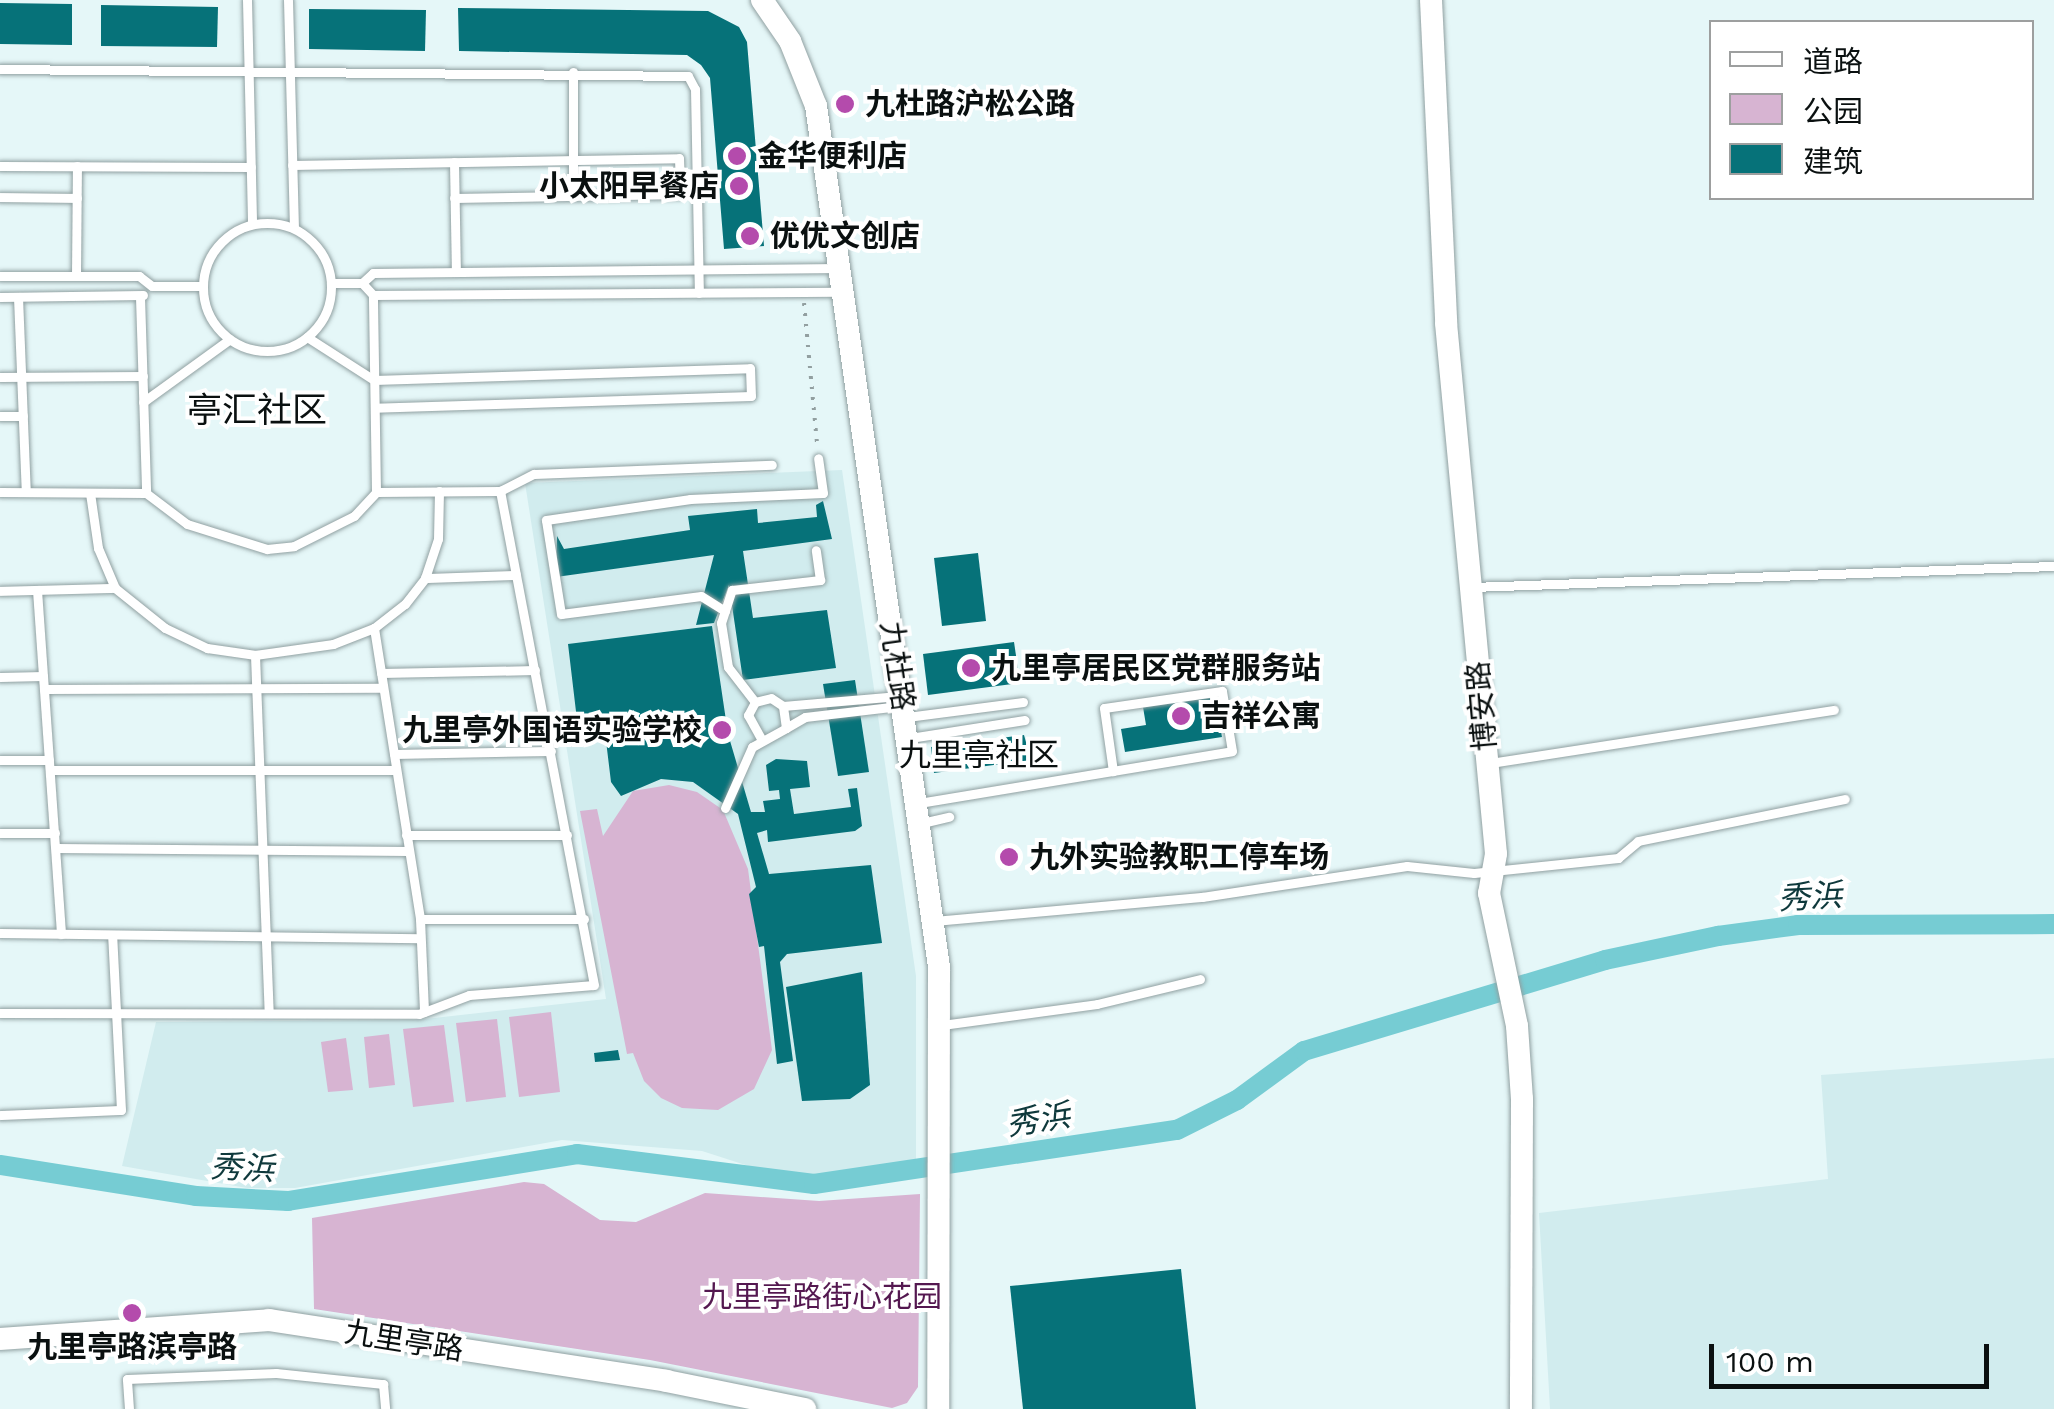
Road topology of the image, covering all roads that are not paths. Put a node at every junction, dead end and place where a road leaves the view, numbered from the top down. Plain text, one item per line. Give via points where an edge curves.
1 (247, 0) edge
2 (288, 0) edge
3 (762, 0) edge
4 (1431, 0) edge
5 (0, 70) edge
6 (248, 70) junction
7 (290, 71) junction
8 (573, 72) junction
9 (573, 160) junction
10 (454, 162) junction
11 (292, 165) junction
12 (0, 166) edge
13 (77, 166) junction
14 (251, 166) junction
15 (573, 196) junction
16 (0, 197) edge
17 (77, 198) junction
18 (454, 198) junction
19 (252, 224) junction
20 (294, 228) junction
21 (698, 270) junction
22 (456, 272) junction
23 (0, 276) edge
24 (76, 276) junction
25 (843, 280) junction
26 (332, 283) junction
27 (362, 283) junction
28 (152, 286) junction
29 (202, 286) junction
30 (699, 293) junction
31 (373, 296) junction
32 (0, 297) edge
33 (18, 297) junction
34 (140, 297) junction
35 (307, 337) junction
36 (230, 340) junction
37 (143, 376) junction
38 (0, 377) edge
39 (22, 377) junction
40 (374, 380) junction
41 (144, 402) junction
42 (375, 408) junction
43 (0, 416) edge
44 (23, 416) junction
45 (818, 458) road end
46 (772, 465) dead end
47 (439, 491) junction
48 (500, 491) junction
49 (0, 492) edge
50 (26, 492) junction
51 (376, 492) junction
52 (90, 493) junction
53 (146, 493) junction
54 (816, 550) dead end
55 (2054, 566) edge
56 (516, 575) junction
57 (425, 578) junction
58 (1471, 587) junction
59 (115, 588) junction
60 (38, 590) junction
61 (0, 591) edge
62 (725, 611) junction
63 (374, 628) junction
64 (255, 654) junction
65 (535, 670) junction
66 (381, 673) junction
67 (44, 676) junction
68 (0, 677) edge
69 (256, 688) junction
70 (383, 688) junction
71 (44, 689) junction
72 (755, 702) junction
73 (1023, 702) dead end
74 (782, 706) junction
75 (1834, 710) dead end
76 (904, 714) junction
77 (1025, 720) dead end
78 (786, 728) junction
79 (762, 740) junction
80 (550, 751) junction
81 (394, 754) junction
82 (0, 760) edge
83 (1487, 764) junction
84 (50, 765) junction
85 (260, 770) junction
86 (396, 770) junction
87 (1114, 771) junction
88 (1845, 799) dead end
89 (725, 808) dead end
90 (918, 814) junction
91 (949, 817) dead end
92 (54, 833) junction
93 (0, 834) edge
94 (406, 835) junction
95 (567, 835) junction
96 (56, 848) junction
97 (262, 850) junction
98 (409, 851) junction
99 (1493, 870) junction
100 (420, 918) junction
101 (584, 920) junction
102 (933, 921) junction
103 (0, 933) edge
104 (62, 934) junction
105 (112, 934) junction
106 (266, 936) junction
107 (420, 938) junction
108 (1200, 979) dead end
109 (424, 1012) junction
110 (0, 1013) edge
111 (117, 1013) junction
112 (269, 1013) junction
113 (940, 1026) junction
114 (0, 1115) edge
115 (0, 1339) edge
116 (130, 1409) edge
117 (385, 1409) edge
118 (805, 1409) edge
119 (938, 1409) edge
120 (1522, 1409) edge

1 - 6 lane
2 - 7 lane
3 - 25 street, 九杜路 via 790,41 816,106
4 - 58 street, 博安路 via 1446,323
5 - 6 lane
6 - 7 lane
6 - 14 lane
7 - 8 lane
7 - 11 lane
8 - 9 lane
8 - 21 lane via 688,76 695,89
9 - 10 lane
9 - 15 lane
9 - 15 lane via 679,158 680,194
10 - 11 lane
10 - 18 lane
11 - 20 lane
12 - 13 lane
13 - 14 lane
13 - 17 lane
14 - 19 lane
15 - 18 lane
16 - 17 lane
17 - 24 lane
18 - 22 lane
19 - 20 lane
19 - 29 lane via 216,246
20 - 26 lane via 320,250
21 - 22 lane
21 - 25 lane
21 - 30 lane
22 - 27 lane via 374,273
23 - 24 lane
24 - 28 lane via 139,276
25 - 30 lane via 803,292
25 - 76 street, 九杜路
26 - 27 lane
26 - 35 lane via 330,303
27 - 31 lane
28 - 29 lane
28 - 34 lane
29 - 36 lane via 210,316
30 - 31 lane
31 - 40 lane
32 - 33 lane
33 - 34 lane
33 - 39 lane
34 - 37 lane
35 - 36 lane via 269,351
35 - 40 lane
36 - 41 lane
37 - 39 lane
37 - 41 lane
38 - 39 lane
39 - 44 lane
40 - 42 lane
40 - 42 lane via 750,368 751,396
41 - 53 lane
42 - 51 lane
43 - 44 lane
44 - 50 lane
45 - 62 lane via 823,494 690,499 546,520 561,614 702,596
46 - 48 lane via 534,474
47 - 48 lane
47 - 51 lane
47 - 57 lane via 438,539
48 - 56 lane
49 - 50 lane
50 - 52 lane
51 - 53 lane via 354,516 294,546 267,549 187,524
52 - 53 lane
52 - 59 lane via 98,548
54 - 62 lane via 820,580 732,590
55 - 58 lane
56 - 57 lane
56 - 65 lane
57 - 63 lane
58 - 83 street, 博安路
59 - 60 lane
59 - 64 lane via 165,628 207,648
60 - 61 lane
60 - 67 lane
62 - 72 lane via 728,667
63 - 64 lane via 306,650
63 - 66 lane
64 - 69 lane
65 - 66 lane
65 - 80 lane
66 - 70 lane
67 - 68 lane
67 - 71 lane
69 - 70 lane
69 - 71 lane
69 - 85 lane
70 - 81 lane
71 - 84 lane
72 - 74 lane via 771,698
72 - 79 lane via 750,728
73 - 76 lane
74 - 76 lane
74 - 78 lane
75 - 83 lane
76 - 77 lane
76 - 78 lane via 805,717
76 - 90 street, 九杜路
78 - 79 lane
79 - 89 lane
80 - 81 lane
80 - 95 lane
81 - 86 lane
82 - 84 lane
83 - 99 street, 博安路
84 - 85 lane
84 - 92 lane
85 - 86 lane
85 - 97 lane
86 - 94 lane
87 - 87 lane via 1232,751 1222,691 1156,695 1104,708
87 - 90 lane
88 - 99 lane via 1638,842 1618,858
90 - 91 lane
90 - 102 street, 九杜路
92 - 93 lane
92 - 96 lane
94 - 95 lane
94 - 98 lane
95 - 101 lane
96 - 97 lane
96 - 104 lane
97 - 98 lane
97 - 106 lane
98 - 100 lane
99 - 102 lane via 1407,866 1202,898
99 - 120 street, 博安路 via 1489,893 1517,1026
100 - 101 lane
100 - 107 lane
101 - 109 lane via 594,976 586,990 469,995
102 - 113 street, 九杜路
103 - 104 lane
104 - 105 lane
105 - 106 lane
105 - 111 lane
106 - 107 lane
106 - 112 lane
107 - 109 lane
108 - 113 lane via 1098,1004
109 - 112 lane
110 - 111 lane
111 - 112 lane
111 - 114 lane via 120,1110
113 - 119 street, 九杜路
115 - 118 street, 九里亭路 via 269,1320 666,1380
116 - 117 lane via 127,1379 276,1373 383,1384

